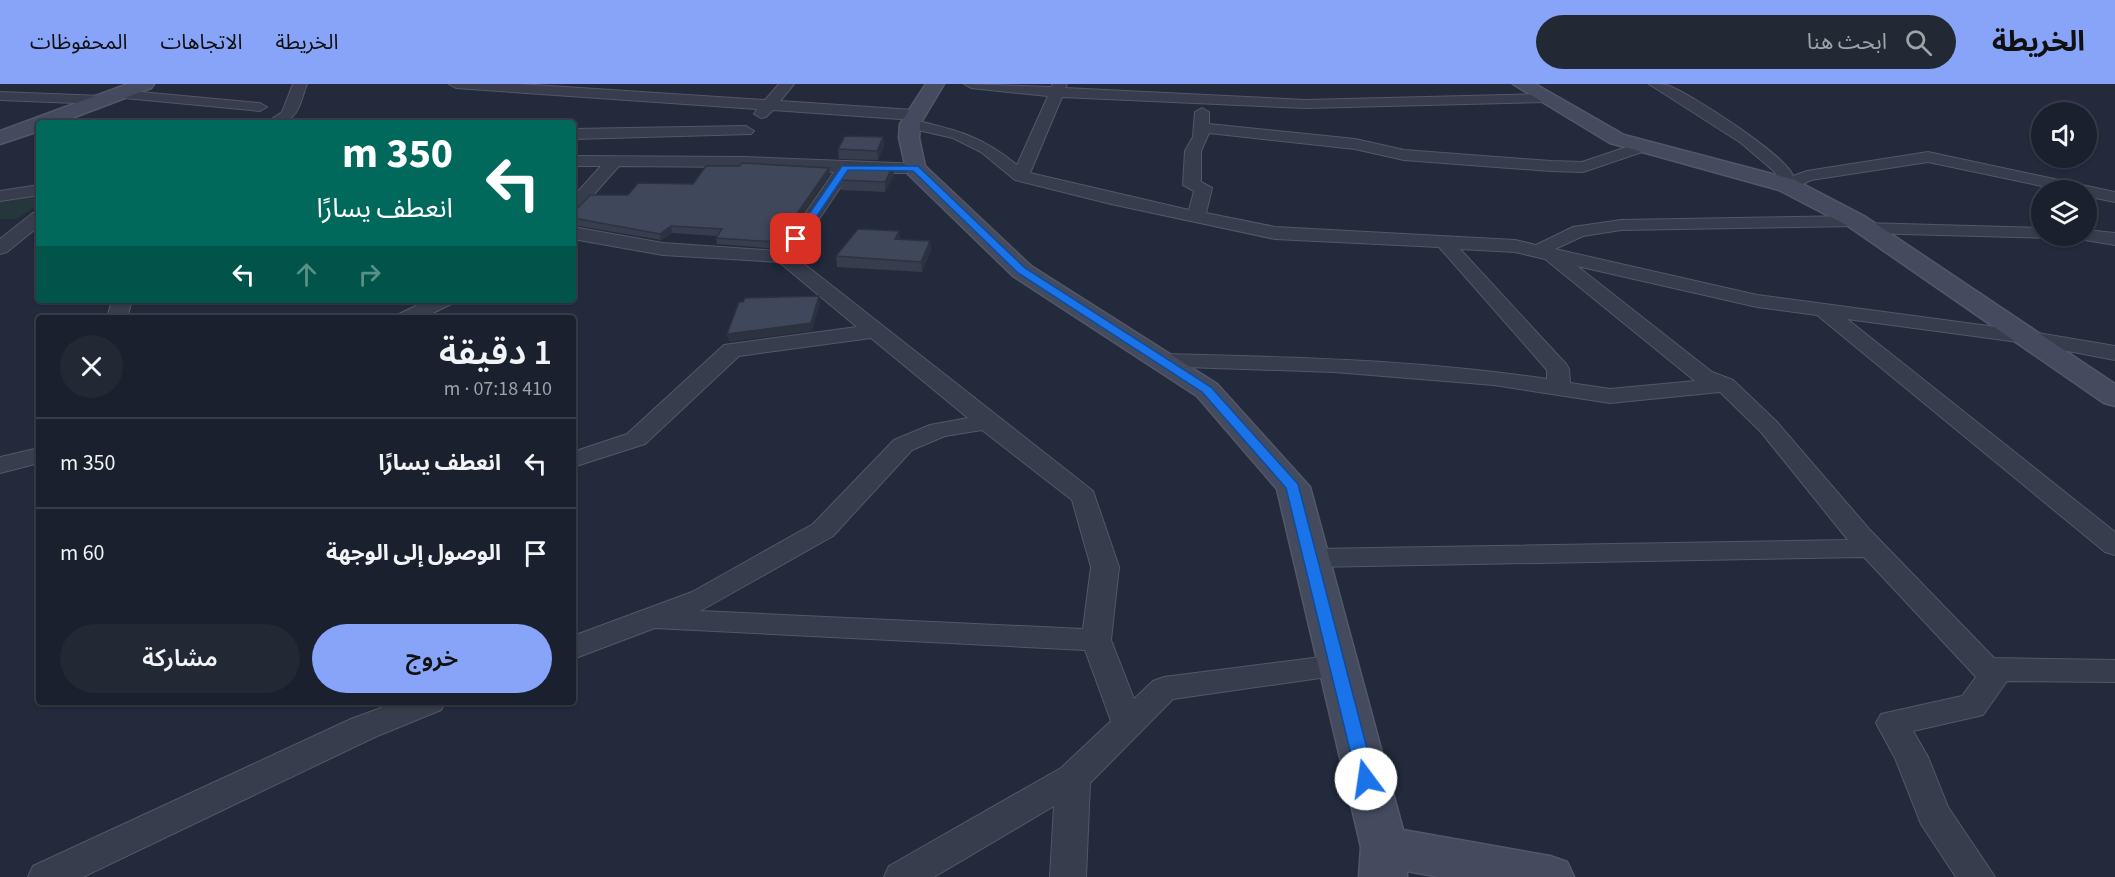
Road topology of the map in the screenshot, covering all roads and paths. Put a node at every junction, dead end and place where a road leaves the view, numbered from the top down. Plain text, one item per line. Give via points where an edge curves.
1 (12, 84) edge
2 (146, 84) edge
3 (300, 84) edge
4 (456, 84) edge
5 (786, 84) edge
6 (935, 84) edge
7 (971, 84) edge
8 (1522, 84) edge
9 (1656, 84) edge
10 (1058, 88) edge
11 (0, 89) edge
12 (0, 96) edge
13 (111, 97) junction
14 (1546, 98) junction
15 (1202, 99) junction
16 (260, 106) dead end
17 (768, 106) junction
18 (48, 120) edge
19 (279, 120) edge
20 (912, 120) junction
21 (36, 124) edge
22 (1202, 128) junction
23 (746, 131) junction
24 (576, 134) edge
25 (0, 138) edge
26 (1645, 146) junction
27 (576, 161) edge
28 (614, 162) junction
29 (717, 163) junction
30 (845, 168) junction
31 (915, 168) junction
32 (1021, 176) junction
33 (2034, 180) edge
34 (1787, 184) junction
35 (36, 190) edge
36 (2097, 193) edge
37 (0, 196) edge
38 (2115, 197) edge
39 (576, 204) edge
40 (1196, 217) junction
41 (36, 219) edge
42 (1861, 224) junction
43 (2031, 233) edge
44 (36, 234) edge
45 (576, 234) edge
46 (2097, 235) edge
47 (8, 236) edge
48 (2114, 236) edge
49 (1444, 242) junction
50 (0, 248) edge
51 (1544, 252) junction
52 (784, 257) junction
53 (438, 303) edge
54 (1824, 310) junction
55 (412, 315) edge
56 (875, 331) junction
57 (2026, 337) junction
58 (2115, 353) edge
59 (1163, 361) junction
60 (1725, 385) junction
61 (1559, 388) junction
62 (2115, 397) edge
63 (987, 422) junction
64 (36, 456) edge
65 (576, 459) edge
66 (0, 465) edge
67 (2115, 546) edge
68 (1871, 548) junction
69 (1312, 558) junction
70 (649, 619) junction
71 (1096, 640) junction
72 (576, 647) edge
73 (1337, 666) junction
74 (2000, 669) junction
75 (2115, 672) edge
76 (422, 705) edge
77 (1128, 724) junction
78 (1073, 778) junction
79 (1384, 862) edge
80 (46, 877) edge
81 (902, 877) edge
82 (1068, 877) edge
83 (1550, 877) edge
84 (1977, 877) edge

1 - 11 street
2 - 13 street
3 - 19 street via 289,114
4 - 17 street
5 - 17 street
6 - 20 street
7 - 10 street
8 - 14 street
9 - 34 street via 1747,140 1783,170
10 - 15 street
10 - 32 street
12 - 13 street
13 - 16 street
13 - 18 street
14 - 15 street via 1306,104
14 - 26 street via 1617,139
15 - 22 street
17 - 20 street
17 - 23 street
20 - 31 street via 909,138
20 - 32 street via 987,149
21 - 25 street
22 - 26 street via 1355,144 1404,155 1551,166 1584,167
22 - 40 street via 1193,151 1192,185 1203,188
23 - 24 street
23 - 29 street
26 - 34 street
27 - 28 street
28 - 29 street
28 - 39 street
29 - 30 street
30 - 31 street
30 - 52 street
31 - 59 street via 1022,271
32 - 40 street
33 - 34 street via 1928,157 1807,176
34 - 42 street
35 - 37 street
36 - 38 street
40 - 49 street via 1275,233
41 - 47 street
42 - 43 street
42 - 51 street via 1621,225 1579,231 1563,237
42 - 57 street
44 - 47 street
45 - 52 street via 663,249
46 - 48 street
47 - 50 street
49 - 51 street via 1515,246
49 - 61 street via 1558,369
51 - 54 street via 1757,301
51 - 60 street via 1704,377
52 - 56 street
53 - 55 street
54 - 57 street
54 - 67 street
56 - 63 street
56 - 65 street via 732,350 636,439
57 - 58 street
57 - 62 street
59 - 61 street via 1334,365 1494,378
59 - 69 street via 1207,390 1293,487
60 - 61 street via 1610,396
60 - 68 street via 1769,427
63 - 70 street via 939,430 903,445 823,530 702,599
63 - 71 street via 1084,497 1106,567
64 - 66 street
68 - 69 street
68 - 74 street via 1986,669
69 - 73 street
70 - 71 street
70 - 72 street
71 - 77 street
73 - 77 street via 1164,689
73 - 79 street
74 - 75 street
74 - 84 street via 1972,706 1892,723 1911,757 1933,814
76 - 80 street via 363,728
77 - 78 street
78 - 81 street
78 - 82 street
79 - 83 street

